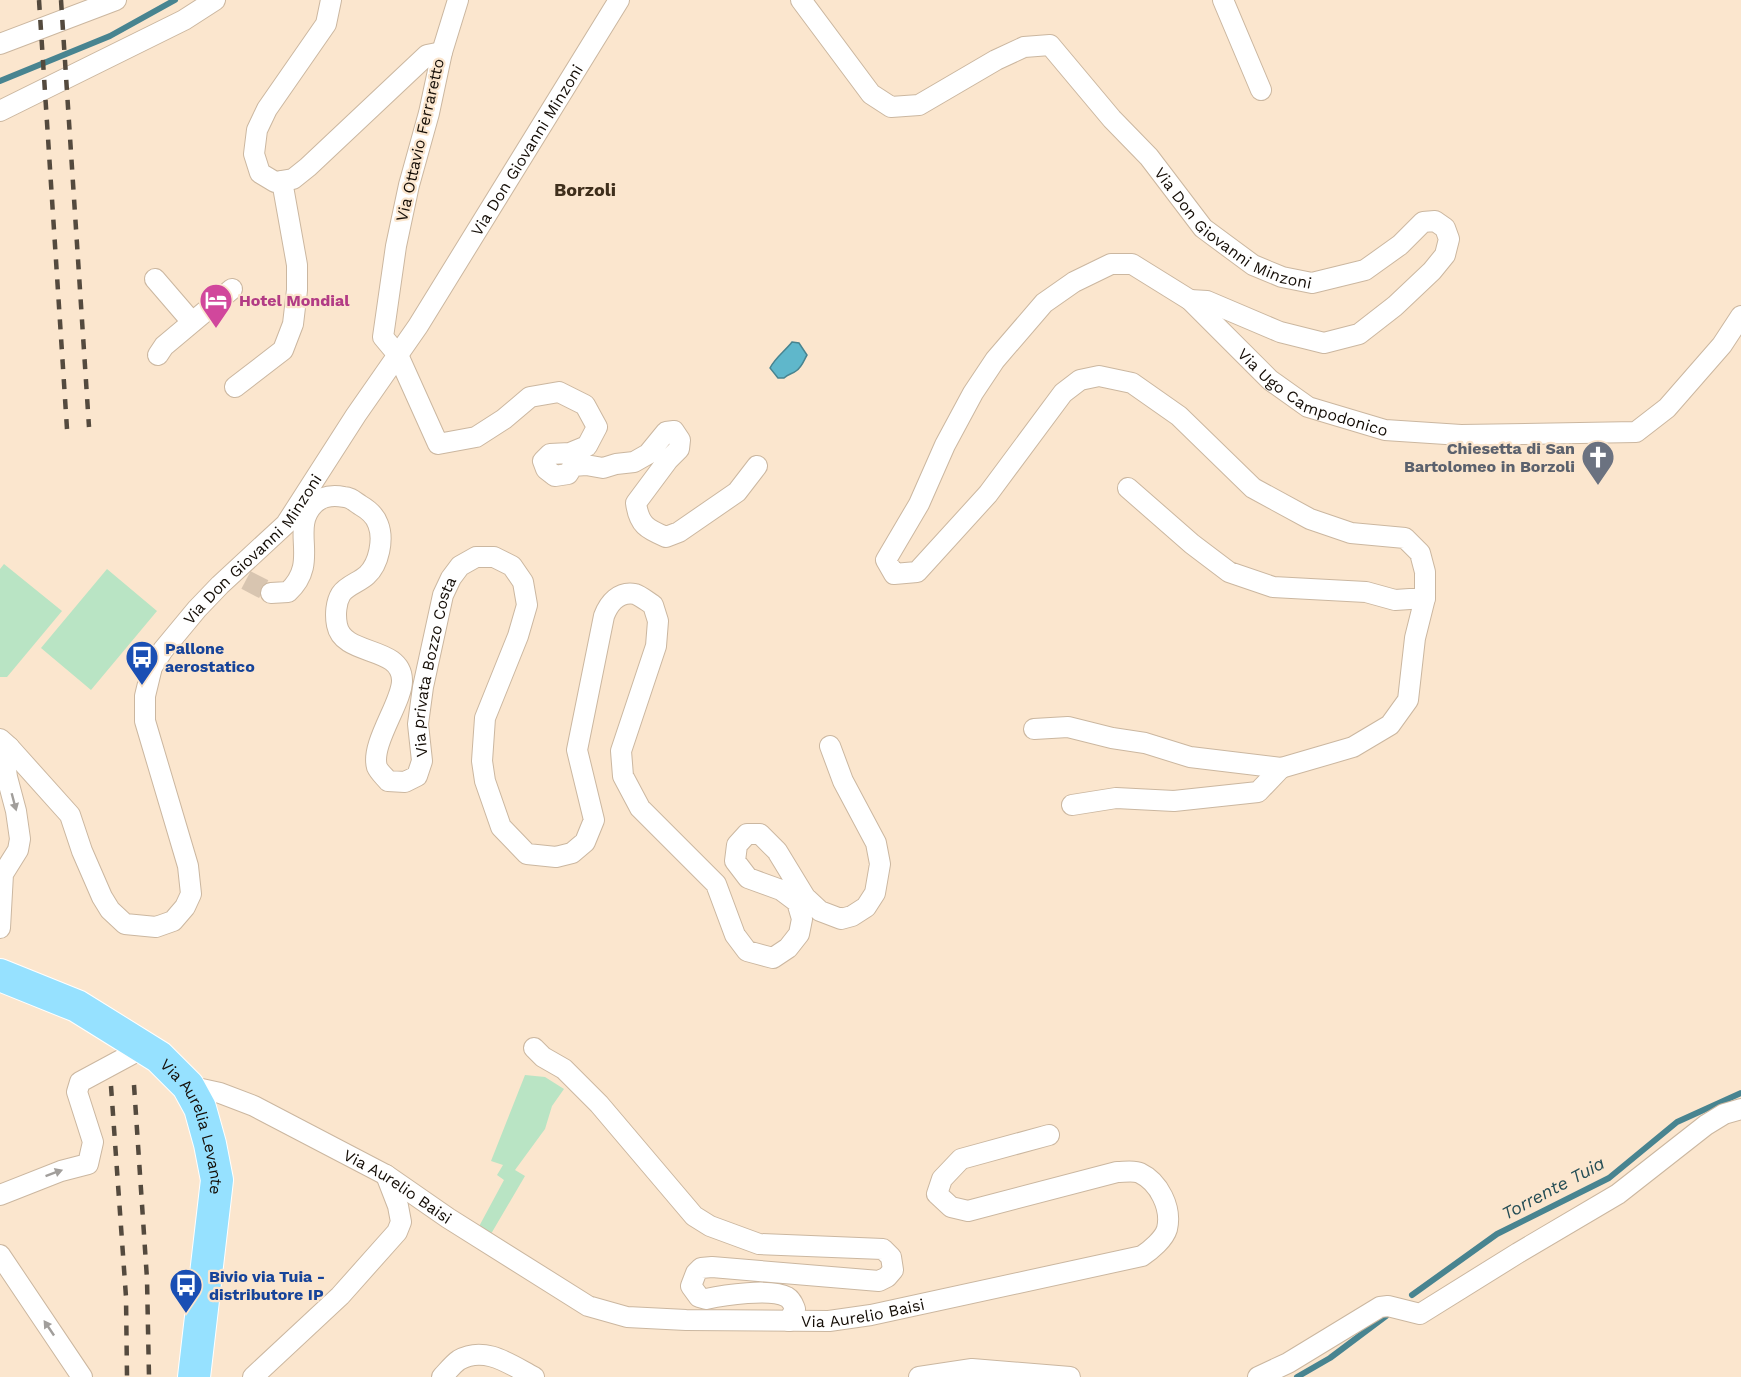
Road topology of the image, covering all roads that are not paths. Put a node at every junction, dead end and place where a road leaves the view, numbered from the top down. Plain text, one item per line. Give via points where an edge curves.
1 (116, 0) edge
2 (215, 0) edge
3 (331, 0) edge
4 (458, 0) edge
5 (620, 0) edge
6 (801, 0) edge
7 (1223, 0) edge
8 (0, 44) edge
9 (442, 52) junction
10 (1261, 90) dead end
11 (0, 111) edge
12 (282, 181) junction
13 (155, 279) dead end
14 (232, 289) dead end
15 (1190, 300) junction
16 (1741, 316) edge
17 (192, 322) junction
18 (158, 355) dead end
19 (398, 355) junction
20 (235, 387) dead end
21 (757, 466) dead end
22 (1128, 488) dead end
23 (271, 593) dead end
24 (1425, 597) junction
25 (1034, 729) dead end
26 (5, 743) edge
27 (830, 746) dead end
28 (1281, 768) junction
29 (1072, 805) dead end
30 (0, 928) edge
31 (0, 975) edge
32 (141, 1045) junction
33 (534, 1048) dead end
34 (188, 1086) junction
35 (1741, 1109) edge
36 (1049, 1135) dead end
37 (386, 1175) junction
38 (0, 1195) edge
39 (0, 1255) edge
40 (789, 1321) junction
41 (76, 1375) edge
42 (194, 1377) edge
43 (253, 1377) edge
44 (442, 1377) edge
45 (534, 1377) edge
46 (919, 1377) edge
47 (1070, 1377) edge
48 (1258, 1377) edge

1 - 8 street
2 - 11 street via 184,20
3 - 12 street via 326,24 267,109 257,130 254,154 260,173 275,182
4 - 9 street
5 - 19 street, Via Don Giovanni Minzoni
6 - 15 street, Via Don Giovanni Minzoni via 871,94 891,107 919,105 1024,47 1050,45 1149,157 1203,228 1253,265 1282,277 1312,283 1365,270 1400,245 1423,222 1435,221 1448,233 1445,255 1395,306 1359,334 1324,344 1280,332 1207,302
7 - 10 street
9 - 12 street, Via Ottavio Ferraretto via 426,55 308,167
9 - 19 street, Via Ottavio Ferraretto via 409,184 385,315 383,337
12 - 20 street via 297,265 293,324 284,350
13 - 17 street
14 - 17 street
15 - 16 street, Via Ugo Campodonico via 1270,380 1308,407 1385,430 1461,435 1636,432 1667,408 1722,345
15 - 24 street via 1132,264 1111,264 1074,282 1044,303 995,360 973,393 919,504 886,560 894,574 917,572 988,494 1063,393 1080,380 1099,376 1132,383 1179,416 1253,488 1310,519 1351,533 1405,538 1420,552
17 - 18 street
19 - 21 street, Via Ottavio Ferraretto via 438,444 476,437 530,397 559,392 585,405 597,427 587,446 570,453 550,454 543,460 546,470 555,476 568,474 573,466 603,468 633,462 648,454 666,432 674,431 680,440 679,449 636,503 647,529 666,537 680,532 737,492
19 - 26 street, Via Don Giovanni Minzoni via 286,524 240,576 197,609 152,667 145,696 145,721 190,881 191,894 173,921 156,927 136,926 125,924 110,910 70,815
22 - 24 street via 1229,572 1273,587 1366,592 1395,600
23 - 27 street, Via privata Bozzo Costa via 288,592 297,584 306,556 305,519 314,504 331,495 348,497 369,510 378,524 381,543 376,562 368,575 342,592 336,605 337,627 357,646 385,656 398,666 403,679 401,690 377,756 377,768 388,781 405,782 417,776 422,761 418,724 423,687 443,595 451,578 460,566 476,557 494,557 512,566 523,582 527,605 484,718 483,771 501,827 527,854 556,857 572,853 585,842 594,820 577,750 604,616 609,604 620,596 635,594 653,605 658,621 656,646 621,751 623,776 640,808 716,884 735,935 747,951 773,958 799,934 802,919 797,902 781,890 748,878 735,861 737,845 747,834 760,834 777,851 806,897 820,911 842,919 852,916 867,907 875,893 880,864 876,843 843,781
24 - 28 street via 1415,638 1408,700 1390,725 1353,747
25 - 28 street via 1068,727 1190,757
26 -> 30 street via 7,777 20,839 18,850 3,874
28 - 29 street via 1258,792 1174,801 1116,798
31 - 32 main road, Via Aurelia Levante via 77,1006
32 - 34 main road, Via Aurelia Levante
38 -> 32 street via 88,1164 93,1142 77,1092 80,1082 132,1054
33 - 40 street via 564,1069 599,1104 694,1216 710,1226 759,1244 883,1249 894,1262 887,1278 879,1281 712,1267 701,1268 693,1280 691,1286 699,1297 706,1299 771,1293 787,1297 795,1309
34 - 37 street, Via Aurelio Baisi via 254,1106
34 - 42 main road, Via Aurelia Levante via 200,1108 217,1180
35 - 48 street via 1706,1125 1618,1194 1420,1314 1380,1307
36 - 40 street, Via Aurelio Baisi via 961,1159 942,1179 937,1194 951,1208 968,1211 1117,1172 1138,1172 1153,1181 1165,1200 1168,1214 1167,1230 1151,1250 1142,1256 871,1315
37 - 40 street, Via Aurelio Baisi via 588,1306 627,1317
37 - 43 street via 398,1206 401,1222 397,1232 340,1296
41 -> 39 street
44 - 45 street via 459,1360 477,1354 494,1357
46 - 47 street via 972,1369

